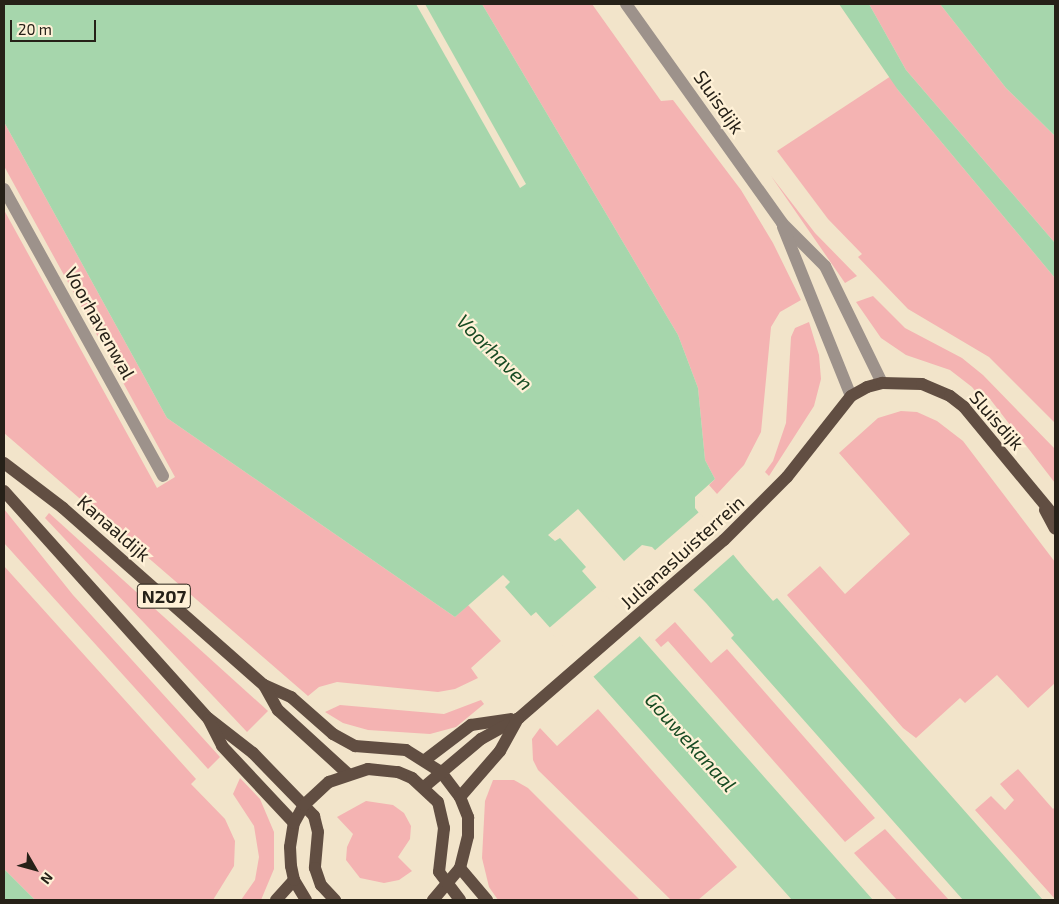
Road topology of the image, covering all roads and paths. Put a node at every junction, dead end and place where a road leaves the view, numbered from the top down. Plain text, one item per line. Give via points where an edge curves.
1 (626, 4) edge
2 (4, 189) edge
3 (782, 223) junction
4 (882, 383) junction
5 (852, 396) junction
6 (4, 463) edge
7 (163, 476) dead end
8 (4, 491) edge
9 (1040, 502) junction
10 (1055, 517) edge
11 (1055, 529) edge
12 (264, 685) junction
13 (208, 718) junction
14 (519, 718) junction
15 (425, 760) junction
16 (441, 772) junction
17 (347, 773) junction
18 (424, 787) junction
19 (460, 797) junction
20 (304, 805) junction
21 (294, 823) junction
22 (460, 868) junction
23 (294, 880) junction
24 (446, 886) junction
25 (276, 900) edge
26 (306, 900) edge
27 (335, 900) edge
28 (433, 900) edge
29 (460, 900) edge
30 (487, 900) edge

1 - 3 street, Sluisdijk
2 - 7 street, Voorhavenwal
3 - 4 street, Sluisdijk via 825,266
3 - 5 street, Sluisdijk
4 - 5 main road, Sluisdijk
4 - 9 main road, Sluisdijk via 922,384 950,396 983,430
5 - 14 main road, Julianasluisterrein via 787,477 724,540
6 - 12 main road, Kanaaldijk / N207 via 63,508
8 - 13 main road, N207
9 - 10 main road, Sluisdijk
9 - 11 main road, Sluisdijk
12 - 15 main road, Kanaaldijk / N207 via 291,697 333,734 354,746 395,748
12 - 17 main road, Kanaaldijk / N207 via 278,710
13 - 20 main road, N207 via 253,753
13 - 21 main road, N207 via 222,746
14 - 15 main road via 471,725
14 - 16 main road, Julianasluisterrein via 481,740
14 - 19 main road, Julianasluisterrein via 500,752
15 - 16 main road, N207
16 - 18 main road, Julianasluisterrein
16 - 19 main road, N207
17 - 18 main road via 368,769 398,772
17 - 20 main road via 329,782
18 - 24 main road via 438,802 443,814 444,828 438,859 439,872
19 - 22 main road, N207 via 468,817 468,836
20 - 21 main road
20 - 27 main road, N207 via 317,821 315,868 321,885
21 - 23 main road via 290,847
22 - 24 main road, N207
22 - 30 main road
23 - 25 main road
23 - 26 main road
24 - 28 main road, N207
24 - 29 main road

